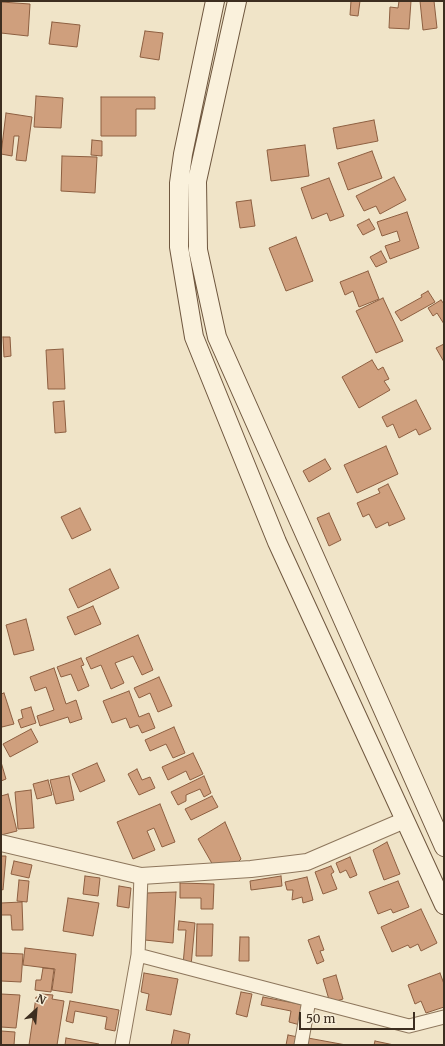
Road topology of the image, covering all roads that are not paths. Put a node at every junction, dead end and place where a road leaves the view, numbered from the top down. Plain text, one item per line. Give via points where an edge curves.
1 (215, 1) edge
2 (237, 1) edge
3 (405, 820) junction
4 (1, 843) edge
5 (444, 848) edge
6 (141, 876) junction
7 (444, 905) edge
8 (138, 955) junction
9 (310, 1000) junction
10 (444, 1017) edge
11 (122, 1045) edge
12 (301, 1045) edge

1 - 3 main road via 179,183 179,246 194,337 277,542
2 - 5 main road via 197,181 198,250 216,337
3 - 6 street via 307,862 251,869
3 - 7 main road
4 - 6 street
6 - 8 street
8 - 9 street
8 - 11 street
9 - 10 street via 409,1026
9 - 12 street

